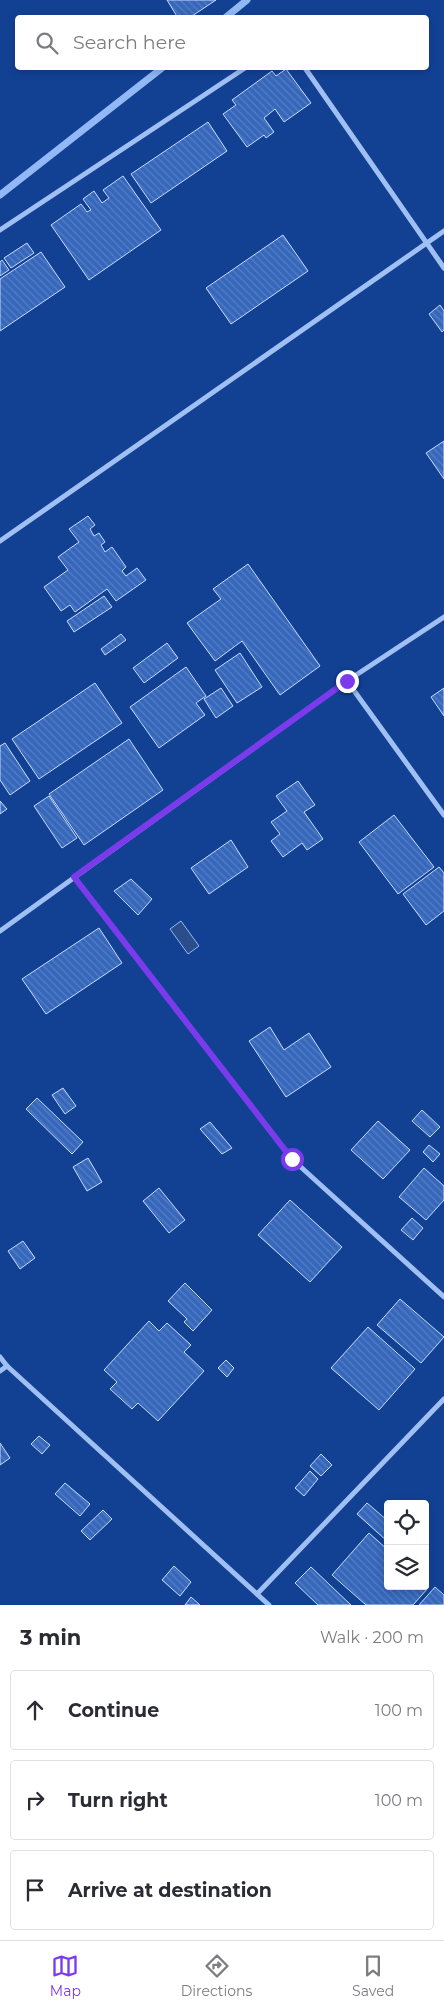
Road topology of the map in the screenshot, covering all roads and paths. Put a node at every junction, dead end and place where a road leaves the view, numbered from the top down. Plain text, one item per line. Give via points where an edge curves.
1 (241, 70) edge
2 (307, 70) edge
3 (0, 230) edge
4 (444, 231) edge
5 (426, 243) junction
6 (444, 268) edge
7 (0, 541) edge
8 (444, 617) edge
9 (347, 681) junction
10 (444, 815) edge
11 (74, 877) junction
12 (0, 930) edge
13 (444, 1297) edge
14 (0, 1357) edge
15 (7, 1366) junction
16 (0, 1371) edge
17 (444, 1399) edge
18 (257, 1594) junction
19 (269, 1605) edge

1 - 3 street
2 - 5 street
4 - 5 street
5 - 6 street
5 - 7 street
8 - 9 street
9 - 10 street
9 - 11 street
11 - 12 street
11 - 13 street via 292,1159
14 - 15 street
15 - 16 street
15 - 18 street
17 - 18 street
18 - 19 street

